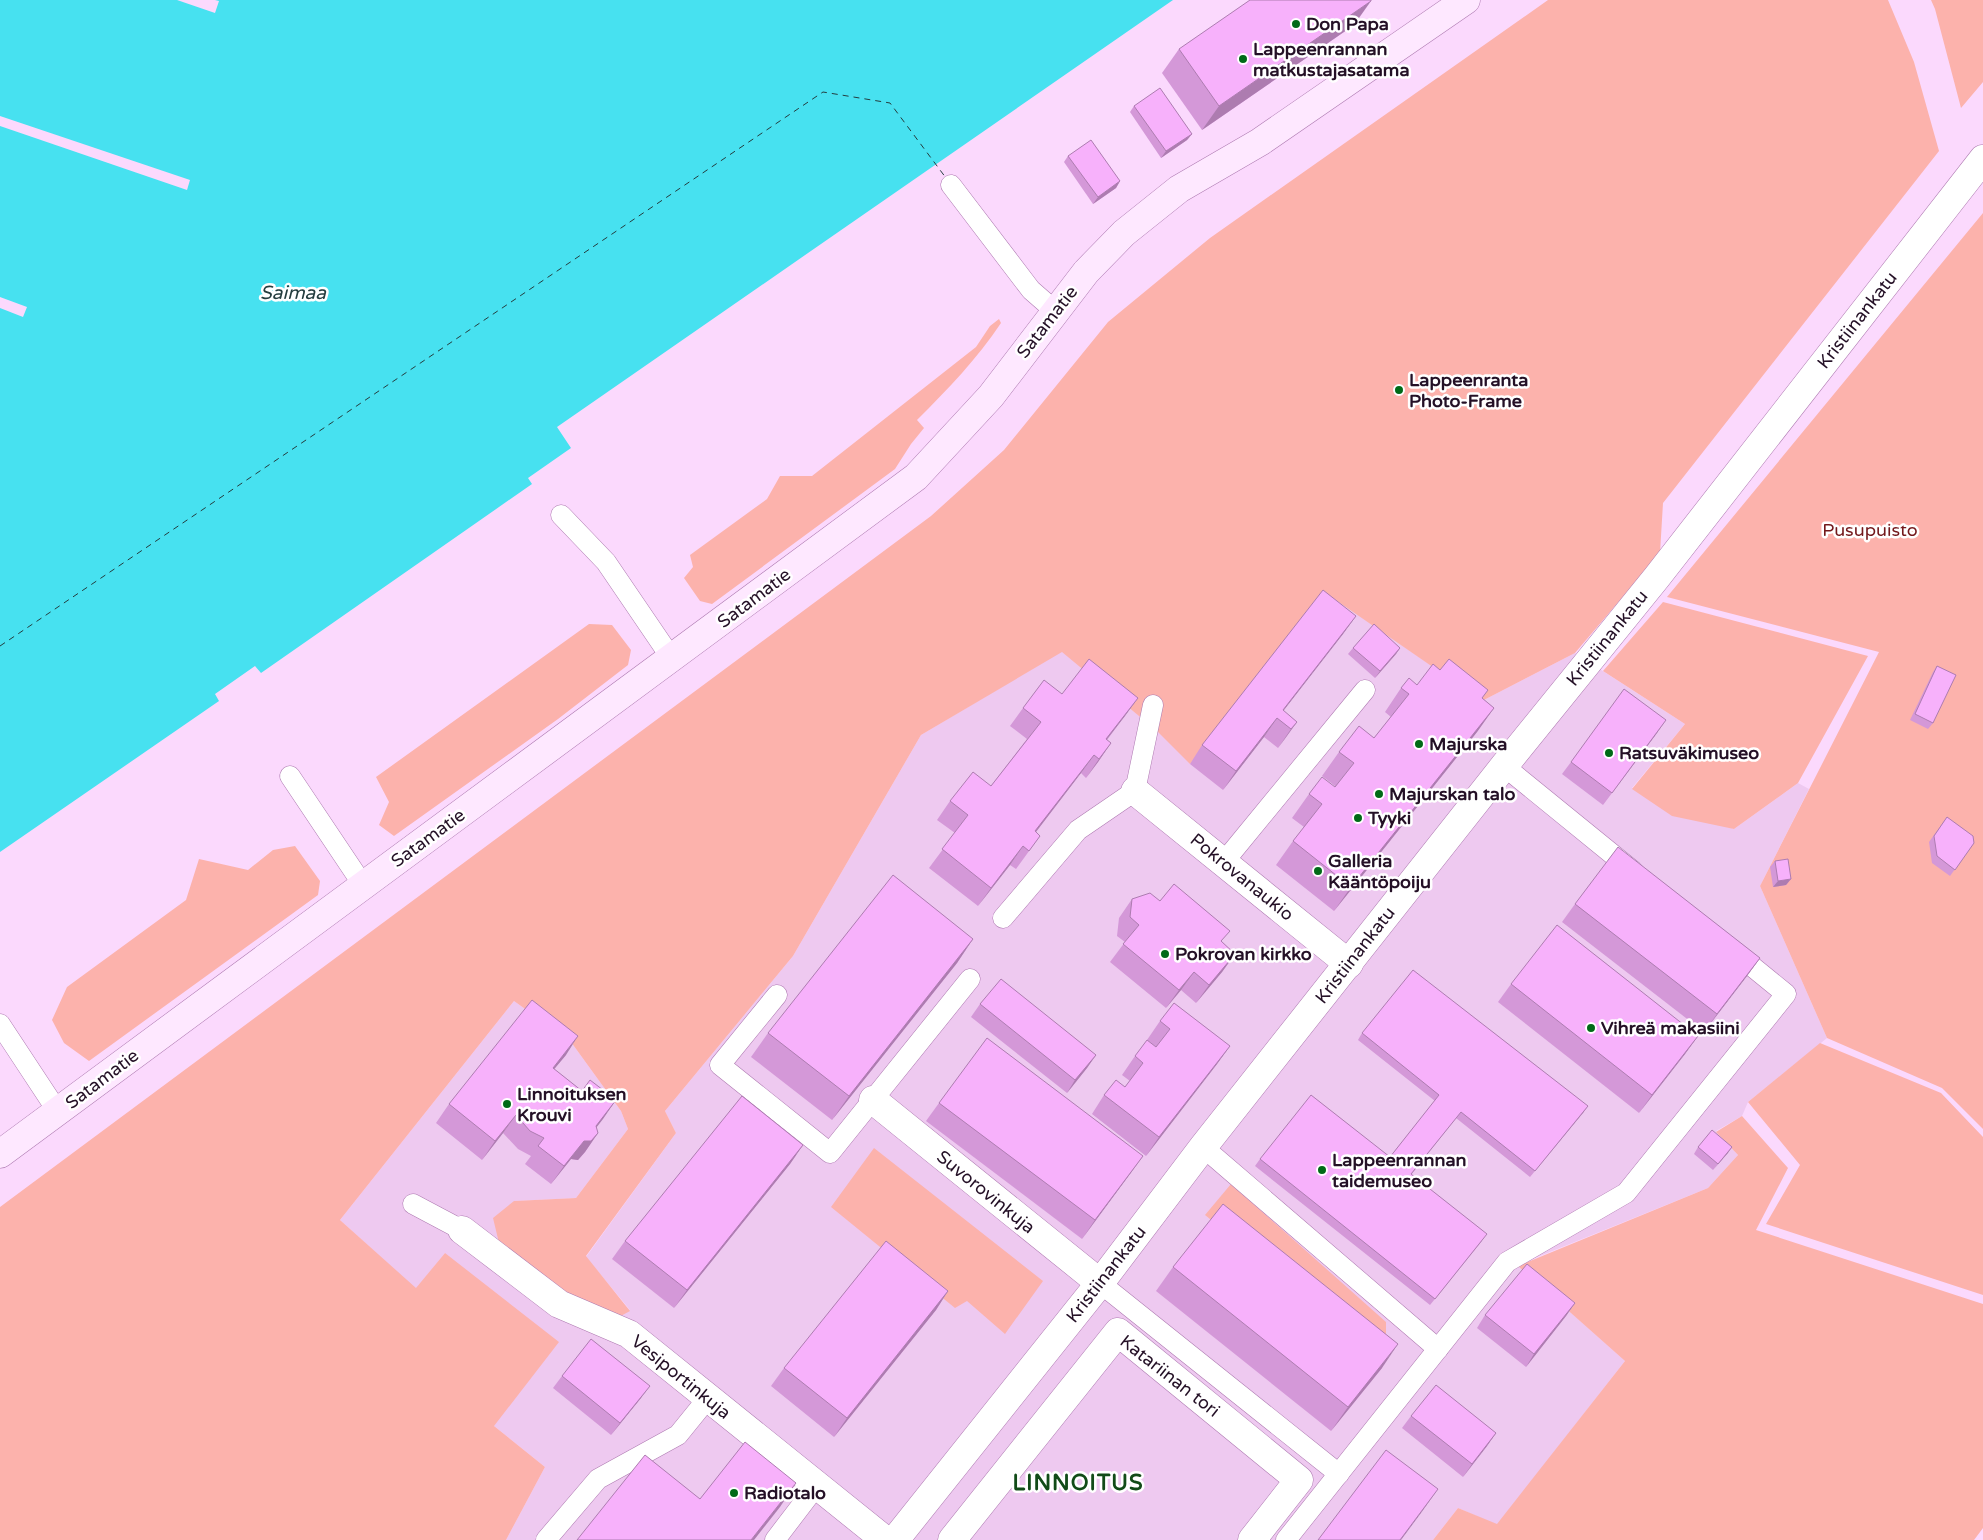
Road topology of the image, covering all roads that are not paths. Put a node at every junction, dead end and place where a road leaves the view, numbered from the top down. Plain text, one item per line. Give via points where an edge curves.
1 (1466, 0) edge
2 (1983, 159) edge
3 (951, 185) dead end
4 (1055, 311) junction
5 (561, 515) dead end
6 (672, 659) junction
7 (1365, 690) dead end
8 (1153, 705) dead end
9 (1504, 766) junction
10 (290, 776) dead end
11 (1135, 792) junction
12 (1223, 863) junction
13 (1650, 884) edge
14 (364, 885) junction
15 (1003, 918) dead end
16 (1718, 939) edge
17 (1349, 964) junction
18 (970, 979) dead end
19 (777, 994) dead end
20 (0, 1024) edge
21 (872, 1100) junction
22 (58, 1112) junction
23 (1203, 1147) junction
24 (0, 1154) edge
25 (413, 1204) dead end
26 (462, 1230) joint
27 (1100, 1282) junction
28 (1438, 1349) junction
29 (708, 1398) junction
30 (1339, 1474) junction
31 (817, 1485) junction
32 (546, 1540) edge
33 (775, 1540) edge
34 (884, 1540) edge
35 (895, 1540) edge
36 (952, 1540) edge
37 (1252, 1540) edge
38 (1286, 1540) edge

1 - 4 street, Satamatie via 1260,142 1179,189 1124,233 1086,272
2 - 9 street, Kristiinankatu via 1657,577
3 - 4 lane via 1031,290
4 - 6 street, Satamatie via 990,396 916,477
5 - 6 lane via 606,562
6 - 14 street, Satamatie
7 - 12 lane
8 - 11 lane
9 - 13 lane
9 - 17 street, Kristiinankatu
10 - 14 lane
11 - 12 street, Pokrovanaukio
11 - 15 lane via 1078,830
12 - 17 street, Pokrovanaukio
14 - 22 street, Satamatie
16 - 28 lane via 1786,994 1626,1193 1507,1262
17 - 23 street, Kristiinankatu
18 - 21 lane
19 - 21 lane via 720,1065 830,1153
20 - 22 lane
21 - 27 street, Suvorovinkuja
22 - 24 street, Satamatie
23 - 27 street, Kristiinankatu
23 - 28 lane
25 - 26 lane, Vesiportinkuja
26 - 29 street, Vesiportinkuja via 559,1304 629,1334
27 - 30 lane
27 - 35 street, Kristiinankatu
28 - 30 lane
29 - 31 street, Vesiportinkuja
29 - 32 lane via 678,1435 598,1480
30 - 38 lane
31 - 33 lane
31 - 34 street, Vesiportinkuja
36 - 37 street, Katariinan tori via 1118,1332 1298,1480

